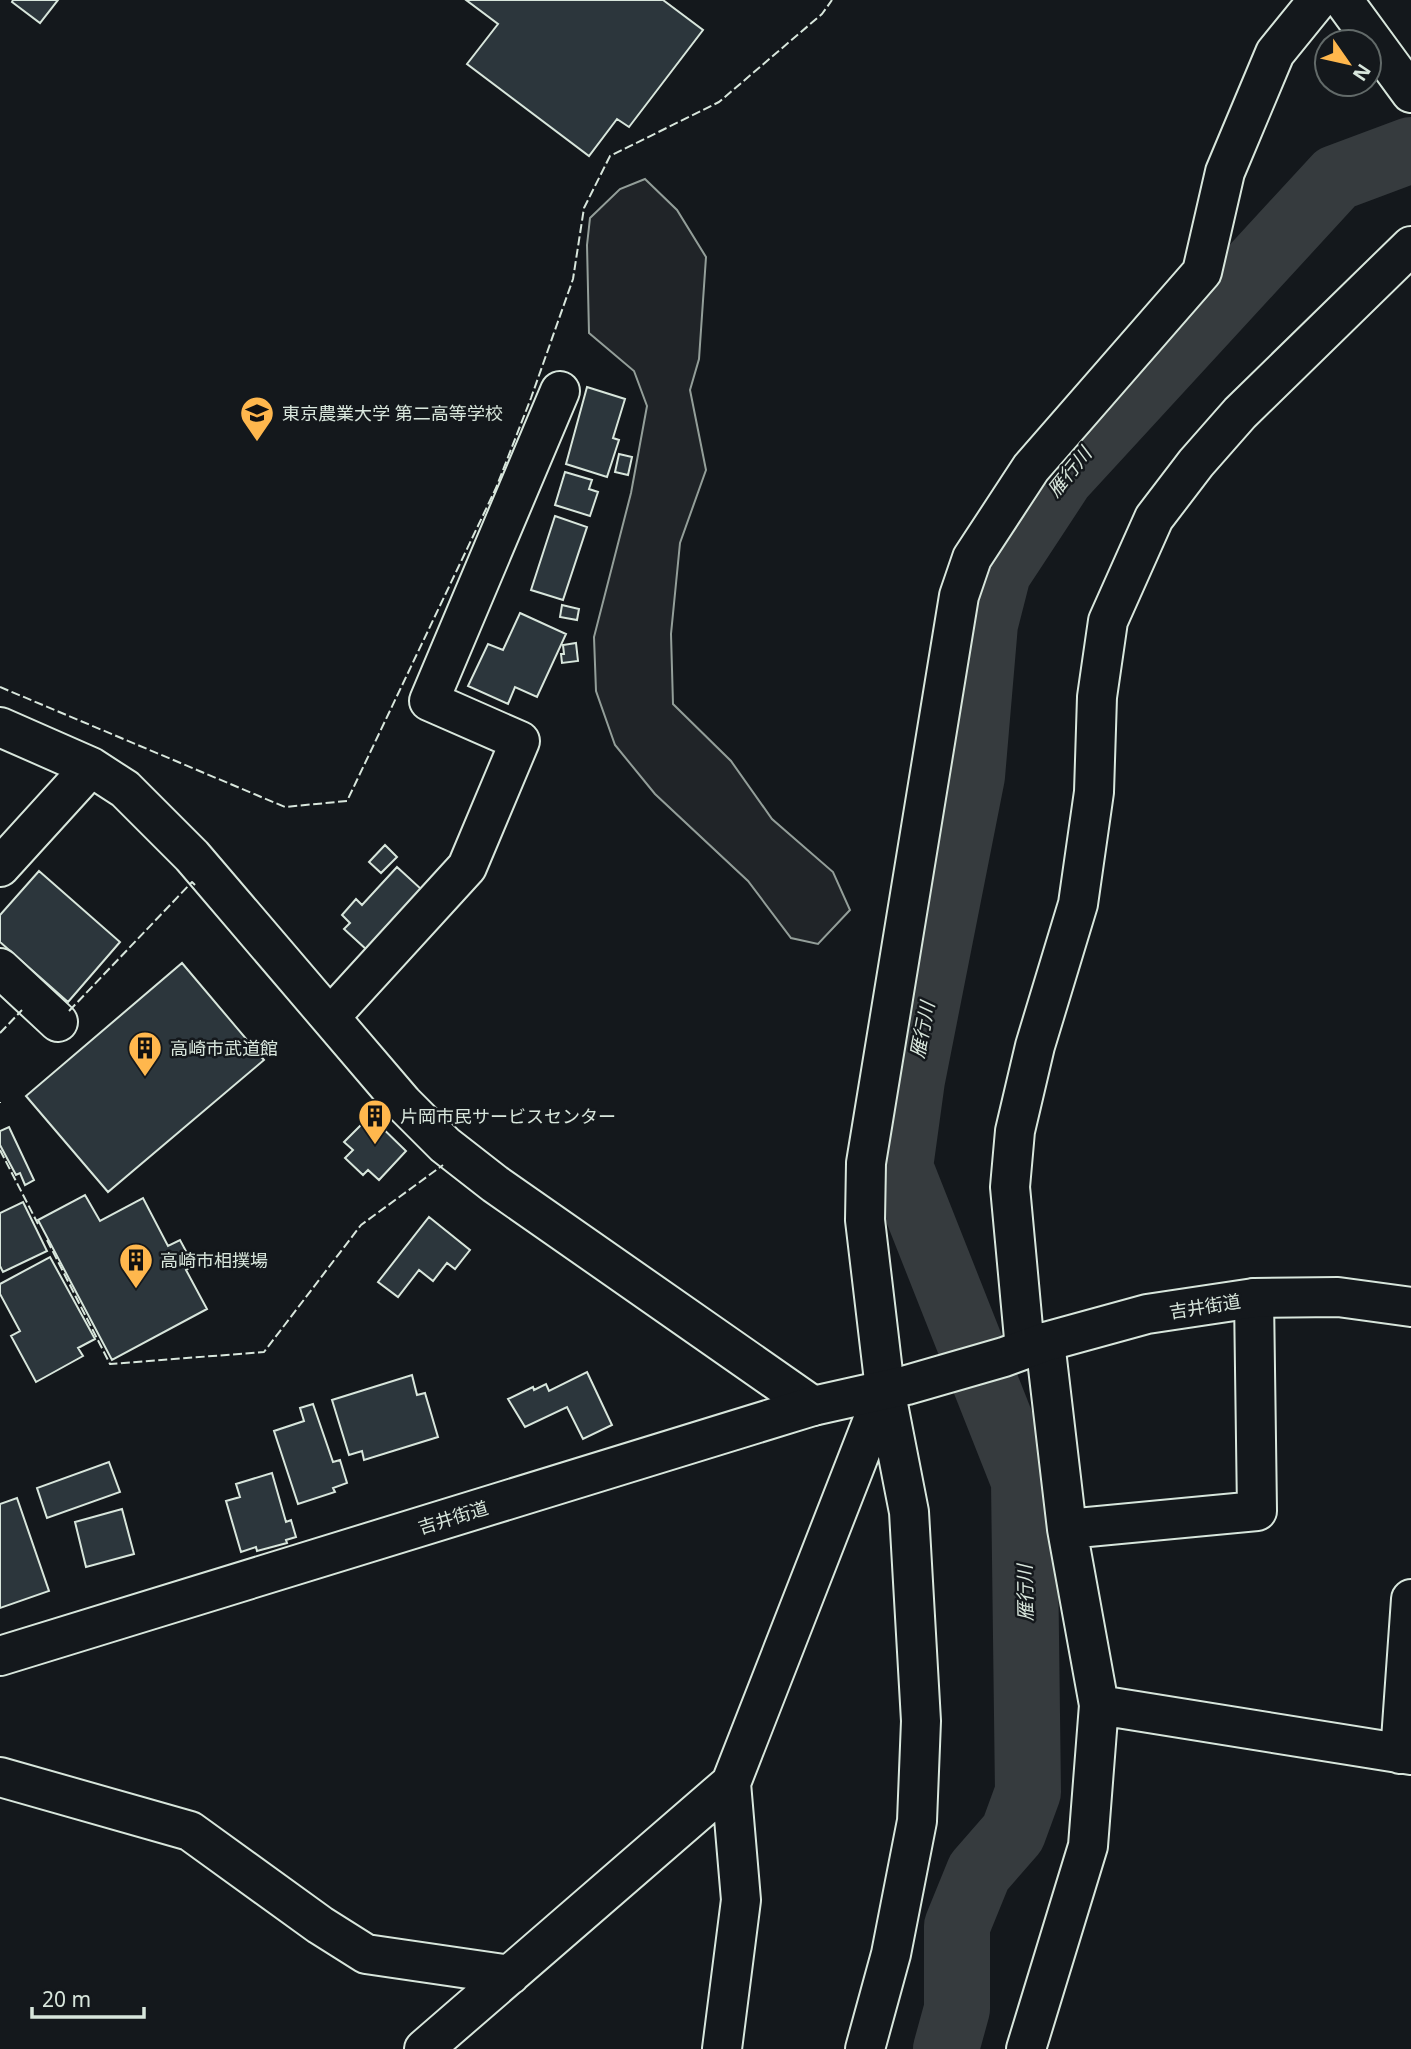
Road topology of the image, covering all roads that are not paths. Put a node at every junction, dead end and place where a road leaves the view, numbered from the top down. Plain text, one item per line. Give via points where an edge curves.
1 (1318, 0) edge
2 (1343, 0) edge
3 (1405, 85) edge
4 (1411, 246) edge
5 (560, 391) dead end
6 (0, 727) edge
7 (91, 767) junction
8 (0, 867) edge
9 (0, 968) edge
10 (330, 1017) junction
11 (58, 1022) dead end
12 (1254, 1298) junction
13 (1411, 1307) edge
14 (1025, 1349) junction
15 (896, 1387) junction
16 (813, 1406) junction
17 (1067, 1529) junction
18 (1411, 1599) edge
19 (0, 1656) edge
20 (1099, 1705) junction
21 (1405, 1754) edge
22 (0, 1777) edge
23 (731, 1783) junction
24 (510, 1975) junction
25 (435, 2046) edge
26 (722, 2049) edge
27 (865, 2049) edge
28 (1026, 2049) edge

1 - 15 street via 1275,53 1225,172 1202,272 1031,468 972,558 959,596 866,1163 865,1220
2 - 3 street
4 - 14 street via 1240,413 1196,463 1154,517 1108,621 1097,697 1094,792 1078,904 1015,1131 1010,1187
5 - 10 street via 429,701 520,741 467,867
6 - 7 street
7 - 8 street
7 - 10 street via 125,789 192,856
9 - 11 street
10 - 16 street via 445,1145
12 - 13 street, 吉井街道 via 1338,1297
12 - 14 street, 吉井街道 via 1147,1314
12 - 17 street via 1257,1511
14 - 15 street, 吉井街道
14 - 17 street
15 - 16 street, 吉井街道
15 - 23 street
15 - 27 street via 909,1511 921,1721 917,1821 891,1954
16 - 19 street, 吉井街道
17 - 20 street
18 - 21 street
20 - 21 street
20 - 28 street via 1088,1846
22 - 24 street via 190,1831 366,1954
23 - 24 street
23 - 26 street via 741,1900
24 - 25 street

